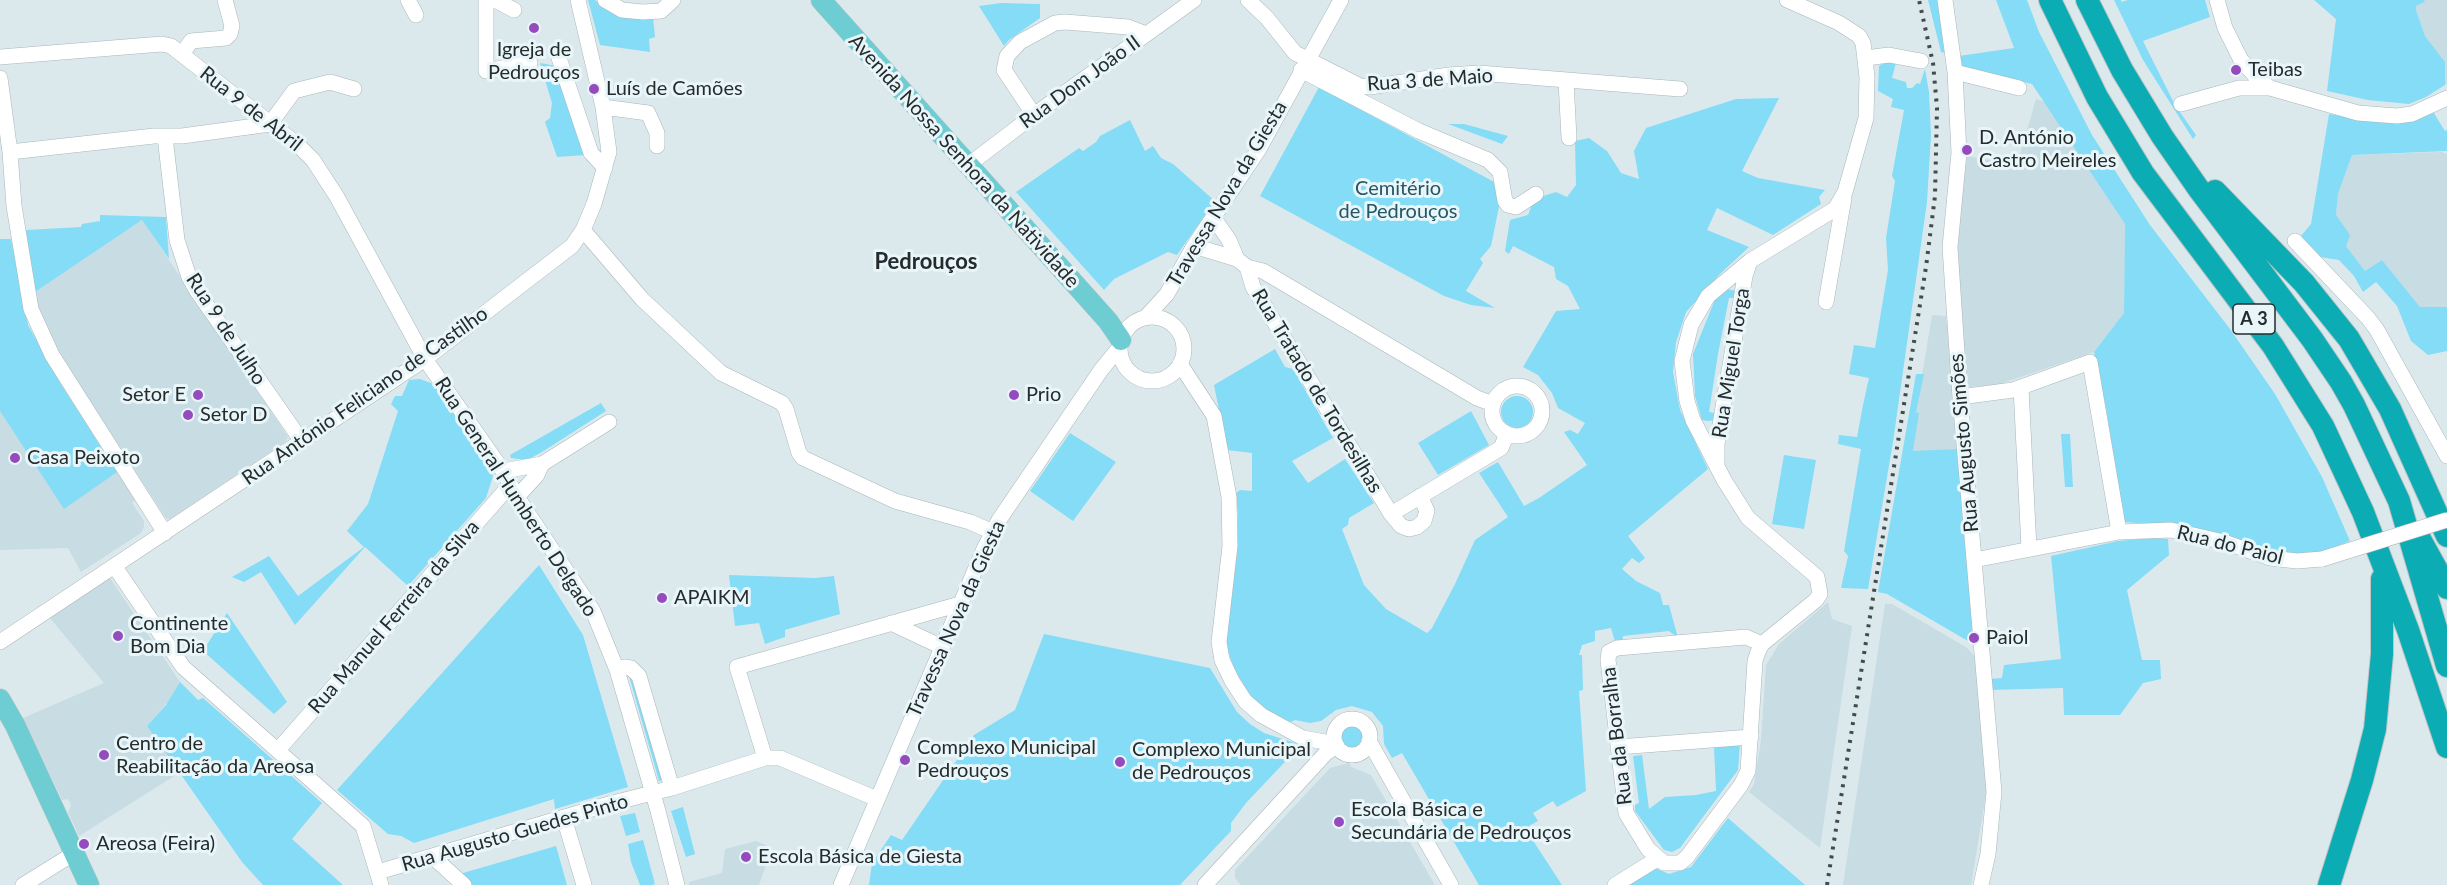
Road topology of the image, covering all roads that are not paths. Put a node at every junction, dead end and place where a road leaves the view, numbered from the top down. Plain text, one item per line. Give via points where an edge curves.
1 (225, 0) edge
2 (408, 0) edge
3 (486, 0) edge
4 (495, 0) edge
5 (578, 0) edge
6 (605, 0) edge
7 (673, 0) edge
8 (821, 0) edge
9 (1194, 0) edge
10 (1248, 0) edge
11 (1341, 0) edge
12 (1787, 0) edge
13 (1946, 0) edge
14 (2050, 0) edge
15 (2087, 0) edge
16 (2217, 0) edge
17 (514, 10) dead end
18 (416, 15) dead end
19 (1146, 34) junction
20 (183, 53) junction
21 (0, 57) edge
22 (559, 58) dead end
23 (1866, 58) junction
24 (1921, 61) dead end
25 (530, 63) dead end
26 (1304, 64) junction
27 (1955, 72) junction
28 (0, 78) edge
29 (1566, 81) junction
30 (2019, 88) dead end
31 (2270, 88) junction
32 (354, 89) dead end
33 (1680, 89) dead end
34 (2447, 98) edge
35 (2181, 104) dead end
36 (603, 107) junction
37 (1034, 114) junction
38 (270, 124) junction
39 (2162, 136) junction
40 (165, 137) junction
41 (1569, 138) dead end
42 (657, 146) dead end
43 (10, 152) junction
44 (967, 166) junction
45 (605, 168) junction
46 (1845, 192) junction
47 (1536, 194) dead end
48 (1213, 217) junction
49 (583, 230) junction
50 (2295, 241) dead end
51 (1194, 246) junction
52 (1750, 261) junction
53 (1242, 263) junction
54 (1167, 294) junction
55 (1826, 302) dead end
56 (1175, 326) junction
57 (1129, 333) junction
58 (425, 359) junction
59 (1180, 364) junction
60 (1101, 370) junction
61 (1128, 371) junction
62 (1162, 379) junction
63 (2021, 387) junction
64 (1197, 393) junction
65 (1960, 397) junction
66 (1493, 404) junction
67 (609, 422) dead end
68 (1508, 434) junction
69 (301, 440) junction
70 (2447, 456) edge
71 (542, 464) junction
72 (1717, 466) junction
73 (503, 471) junction
74 (514, 491) junction
75 (1420, 496) junction
76 (2399, 501) junction
77 (1391, 514) junction
78 (2447, 520) edge
79 (993, 532) junction
80 (2119, 532) junction
81 (165, 533) junction
82 (2447, 536) edge
83 (2029, 549) junction
84 (2380, 557) junction
85 (1974, 561) junction
86 (115, 567) junction
87 (2447, 588) edge
88 (960, 604) junction
89 (891, 623) junction
90 (0, 642) edge
91 (1762, 644) junction
92 (942, 646) junction
93 (2447, 666) edge
94 (617, 670) junction
95 (0, 699) edge
96 (1339, 725) junction
97 (1295, 732) junction
98 (1751, 737) junction
99 (1336, 745) junction
100 (1364, 747) junction
101 (1618, 747) junction
102 (2447, 747) edge
103 (278, 750) junction
104 (765, 758) junction
105 (672, 788) junction
106 (653, 793) junction
107 (877, 799) junction
108 (564, 818) junction
109 (73, 854) junction
110 (433, 857) junction
111 (1657, 859) junction
112 (379, 879) edge
113 (24, 885) edge
114 (89, 885) edge
115 (464, 885) edge
116 (584, 885) edge
117 (677, 885) edge
118 (842, 885) edge
119 (1205, 885) edge
120 (1451, 885) edge
121 (1616, 885) edge
122 (1981, 885) edge
123 (2329, 885) edge

1 - 20 street via 232,26 230,34 226,38 191,41
2 - 18 street
3 - 25 street via 486,71
4 - 17 street
5 - 36 street, Rua António Feliciano de Castilho
6 - 7 street via 622,10 643,12 661,11
8 - 44 main road, Avenida Nossa Senhora da Natividade
9 - 19 street, Rua Dom João II
10 - 26 street, Rua 3 de Maio via 1268,18
11 - 26 street, Travessa Nova da Giesta
12 - 23 street via 1854,32 1863,43
13 - 27 street, Rua Augusto Simões
14 - 84 highway, A 3 via 2097,97 2143,173 2299,384 2345,470
15 - 39 highway, A 3 via 2122,70
16 - 31 street via 2241,60
19 - 37 street, Rua Dom João II
19 - 37 street via 1128,27 1065,22 1044,28 1020,42 1006,56 1004,70
20 - 21 street, Rua 9 de Abril via 162,44
20 - 38 street, Rua 9 de Abril
22 - 45 street via 591,153
23 - 24 street via 1889,55
23 - 46 street via 1866,118
26 - 29 street, Rua 3 de Maio via 1370,87 1479,73
26 - 47 street via 1419,131 1488,160 1500,172 1508,205 1516,207
26 - 48 street, Travessa Nova da Giesta via 1259,149
27 - 30 street
27 - 65 street, Rua Augusto Simões via 1959,153 1950,247
28 - 43 street
29 - 33 street, Rua 3 de Maio
29 - 41 street
31 - 34 street via 2358,113 2383,116 2412,114
31 - 35 street via 2239,88
32 - 38 street via 330,82 294,91
36 - 42 street via 648,113 657,134
36 - 45 street, Rua António Feliciano de Castilho via 609,152
37 - 44 street, Rua Dom João II
38 - 40 street
38 - 58 street, Rua 9 de Abril via 306,152 338,197
39 - 76 highway, A 3 via 2341,382
39 - 82 highway via 2304,283 2349,339 2390,410
40 - 43 street
40 - 69 street, Rua 9 de Julho via 177,240 186,269 197,291
43 - 81 street via 26,285 39,330
44 - 57 main road, Avenida Nossa Senhora da Natividade via 1108,321
45 - 49 street, Rua António Feliciano de Castilho
46 - 52 street via 1835,209
46 - 55 street
48 - 51 street, Travessa Nova da Giesta
48 - 53 street, Rua Tratado de Tordesilhas
49 - 58 street, Rua António Feliciano de Castilho via 560,256
49 - 79 street via 642,299 721,373 782,403 803,458 895,501
50 - 70 street via 2368,318
51 - 53 street, Rua Tratado de Tordesilhas
51 - 54 street, Travessa Nova da Giesta
52 - 72 street, Rua Miguel Torga via 1717,444
52 - 72 street via 1708,296 1692,325 1682,362 1693,420
53 - 66 street, Rua Tratado de Tordesilhas via 1263,271
53 - 77 street, Rua Tratado de Tordesilhas
54 - 56 street, Travessa Nova da Giesta
54 - 57 street, Travessa Nova da Giesta
56 - 57 street via 1167,320
56 - 59 street via 1184,344
57 - 60 street, Travessa Nova da Giesta
57 - 61 street via 1120,357
58 - 69 street, Rua António Feliciano de Castilho
58 - 73 street, Rua General Humberto Delgado
59 - 62 street
59 - 64 street
60 - 61 street
60 - 79 street, Travessa Nova da Giesta
61 - 62 street via 1144,380
62 - 64 street
63 - 65 street
63 - 80 street via 2090,362
63 - 83 street
64 - 97 street via 1214,416 1229,497 1230,546 1219,642 1222,660 1245,701 1265,718
65 - 85 street, Rua Augusto Simões
66 - 68 street via 1496,425
66 - 68 street via 1502,391 1517,386 1532,391 1541,404 1537,426 1523,435
67 - 71 street, Rua Manuel Ferreira da Silva
68 - 75 street, Rua Tratado de Tordesilhas via 1501,448
69 - 81 street, Rua António Feliciano de Castilho
71 - 73 street, Rua Manuel Ferreira da Silva
71 - 74 street, Rua Manuel Ferreira da Silva via 537,475
72 - 91 street via 1748,518 1817,577 1819,584 1816,600
73 - 74 street, Rua General Humberto Delgado
74 - 94 street, Rua General Humberto Delgado via 593,611
74 - 103 street, Rua Manuel Ferreira da Silva
75 - 77 street, Rua Tratado de Tordesilhas
75 - 77 street, Rua Tratado de Tordesilhas via 1427,512 1421,525 1405,528
76 - 87 highway
76 - 93 highway, A 3
78 - 80 street, Rua do Paiol, bridge via 2322,559 2297,561 2270,558 2171,530
79 - 88 street, Travessa Nova da Giesta
80 - 83 street, Rua do Paiol
81 - 86 street, Rua António Feliciano de Castilho
83 - 85 street, Rua do Paiol
84 - 102 highway, A 3
84 - 123 highway via 2384,614 2375,729
85 - 122 street, Rua Augusto Simões via 1994,792
86 - 90 street, Rua António Feliciano de Castilho
86 - 103 street via 183,666
88 - 89 street
88 - 92 street, Travessa Nova da Giesta
89 - 92 street
89 - 104 street via 737,667
91 - 98 street via 1755,661
91 - 101 street, Rua da Borralha via 1746,638 1617,648 1609,652
92 - 107 street, Travessa Nova da Giesta
94 - 105 street via 631,668 639,676
94 - 106 street, Rua General Humberto Delgado
95 - 109 main road
96 - 97 street via 1316,732
96 - 99 street
96 - 100 street via 1348,720 1360,721 1367,728
97 - 99 street
98 - 101 street
98 - 111 street via 1748,771 1717,819 1680,863
99 - 100 street via 1350,755
99 - 119 street
100 - 120 street via 1385,770
101 - 111 street, Rua da Borralha via 1626,813
103 - 112 street via 363,826
104 - 105 street, Rua Augusto Guedes Pinto
104 - 107 street via 780,758
105 - 106 street, Rua Augusto Guedes Pinto
106 - 108 street, Rua Augusto Guedes Pinto
106 - 117 street, Rua General Humberto Delgado
107 - 118 street, Travessa Nova da Giesta
108 - 110 street, Rua Augusto Guedes Pinto
108 - 116 street
109 - 113 street
109 - 114 main road
110 - 112 street, Rua Augusto Guedes Pinto
110 - 115 street
111 - 121 street

